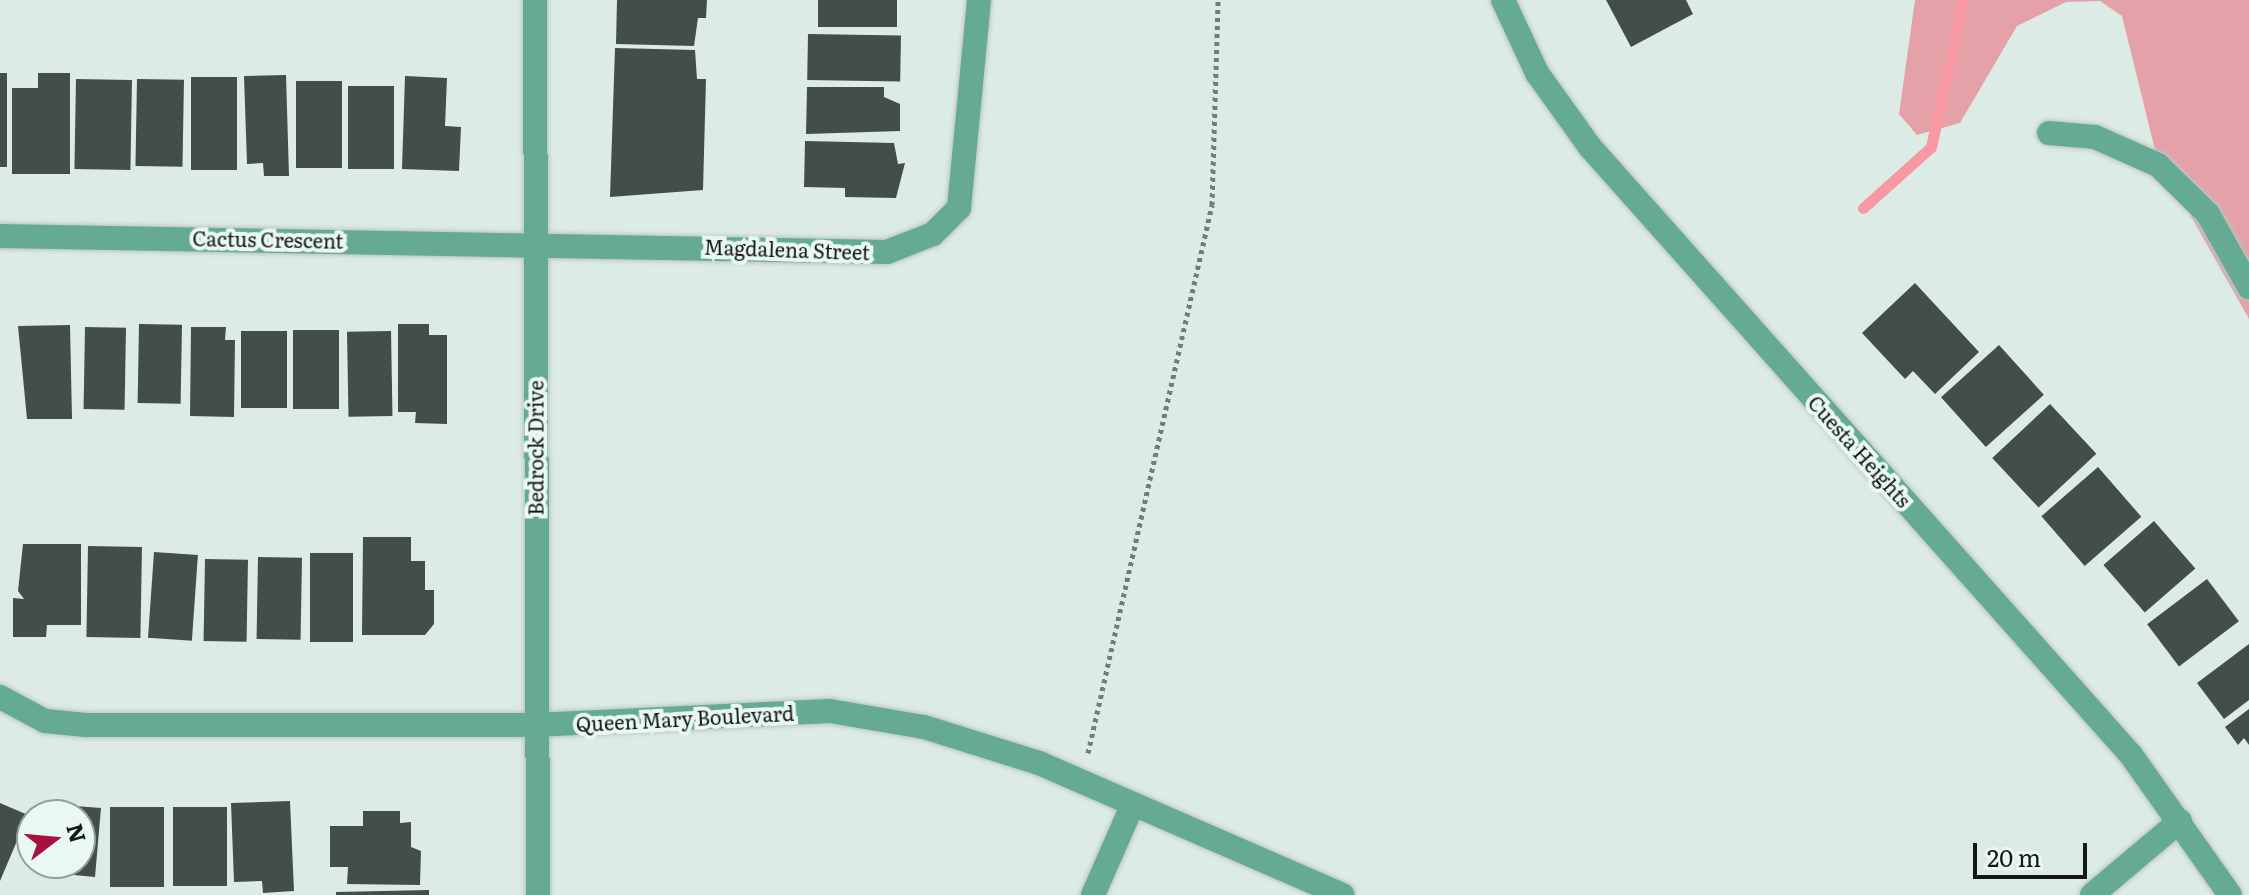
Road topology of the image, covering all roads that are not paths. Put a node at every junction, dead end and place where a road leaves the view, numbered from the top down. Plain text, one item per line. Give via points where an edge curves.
1 (535, 0) edge
2 (979, 0) edge
3 (1503, 0) edge
4 (2049, 133) dead end
5 (0, 236) edge
6 (535, 242) junction
7 (2249, 287) edge
8 (0, 697) edge
9 (534, 725) junction
10 (1133, 804) junction
11 (2180, 821) junction
12 (538, 895) edge
13 (1093, 895) edge
14 (1342, 895) edge
15 (2092, 895) edge
16 (2230, 895) edge

1 - 6 street, Bedrock Drive
2 - 6 street, Magdalena Street via 959,208 933,234 887,252
3 - 11 street, Cuesta Heights via 1537,73 1590,147 2131,755
4 - 7 street via 2117,144 2177,179 2208,214
5 - 6 street, Cactus Crescent
6 - 9 street, Bedrock Drive
8 - 9 street, Queen Mary Boulevard via 45,721 86,725
9 - 10 street, Queen Mary Boulevard via 830,711 924,727
9 - 12 street, Bedrock Drive
10 - 13 street
10 - 14 street, Queen Mary Boulevard
11 - 15 street
11 - 16 street, Cuesta Heights

